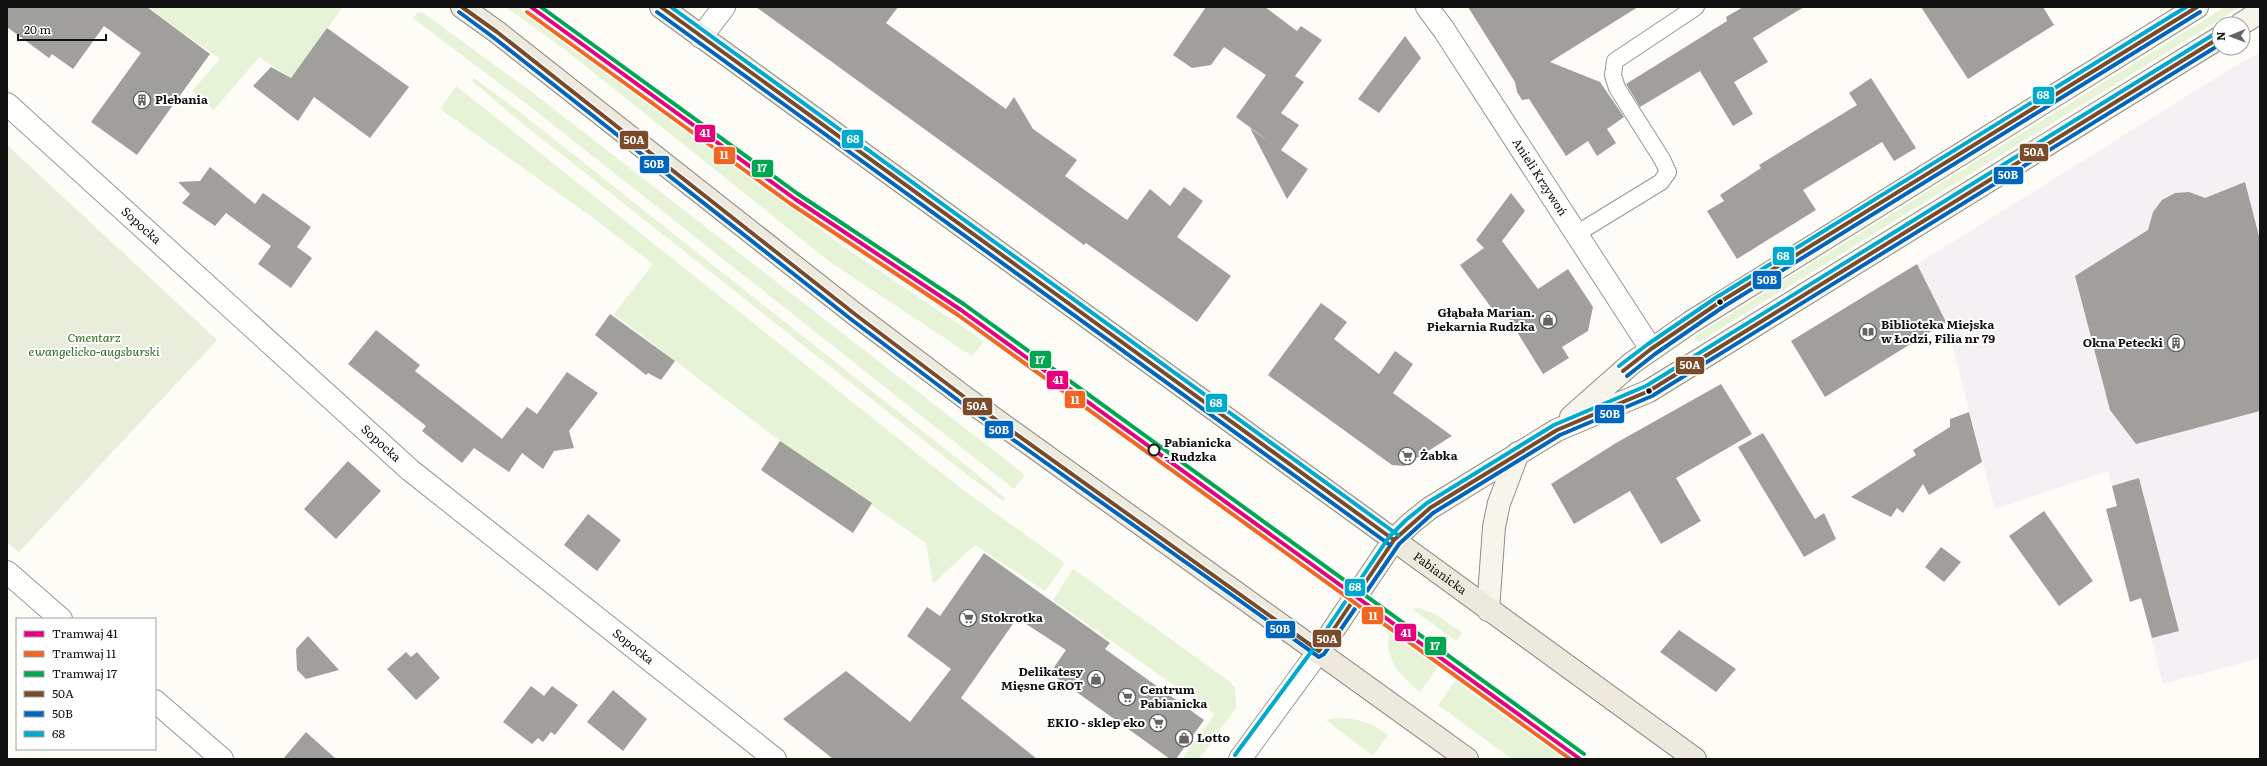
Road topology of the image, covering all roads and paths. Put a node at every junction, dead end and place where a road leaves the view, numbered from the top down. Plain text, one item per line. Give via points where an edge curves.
1 (462, 7) edge
2 (662, 7) edge
3 (724, 7) edge
4 (1427, 7) edge
5 (1696, 7) edge
6 (2197, 7) edge
7 (2260, 12) edge
8 (2251, 18) edge
9 (702, 37) junction
10 (2211, 43) edge
11 (7, 104) edge
12 (1576, 234) junction
13 (1651, 349) junction
14 (1557, 430) junction
15 (1518, 453) junction
16 (1394, 540) junction
17 (7, 572) edge
18 (1488, 610) junction
19 (60, 618) edge
20 (1319, 651) junction
21 (156, 702) edge
22 (222, 759) edge
23 (775, 759) edge
24 (1240, 759) edge
25 (1467, 759) edge
26 (1695, 759) edge

1 - 20 main road via 498,32 856,315 967,399
2 - 9 main road, Pabianicka
3 - 9 street
4 - 12 street, Anieli Krzywoń via 1449,36
5 - 12 lane via 1616,61 1613,75 1617,88 1668,172 1661,182
6 - 13 street via 1720,302
7 - 8 street
9 - 16 main road, Pabianicka
10 - 14 street via 1649,391
11 - 23 street, Sopocka via 410,470
12 - 13 street, Anieli Krzywoń
13 - 14 street
14 - 15 street
15 - 16 street via 1430,508
15 - 18 street via 1499,503 1494,527
16 - 18 main road, Pabianicka
16 - 20 street
17 - 19 street
18 - 26 main road, Pabianicka
20 - 24 street
20 - 25 main road
21 - 22 street

